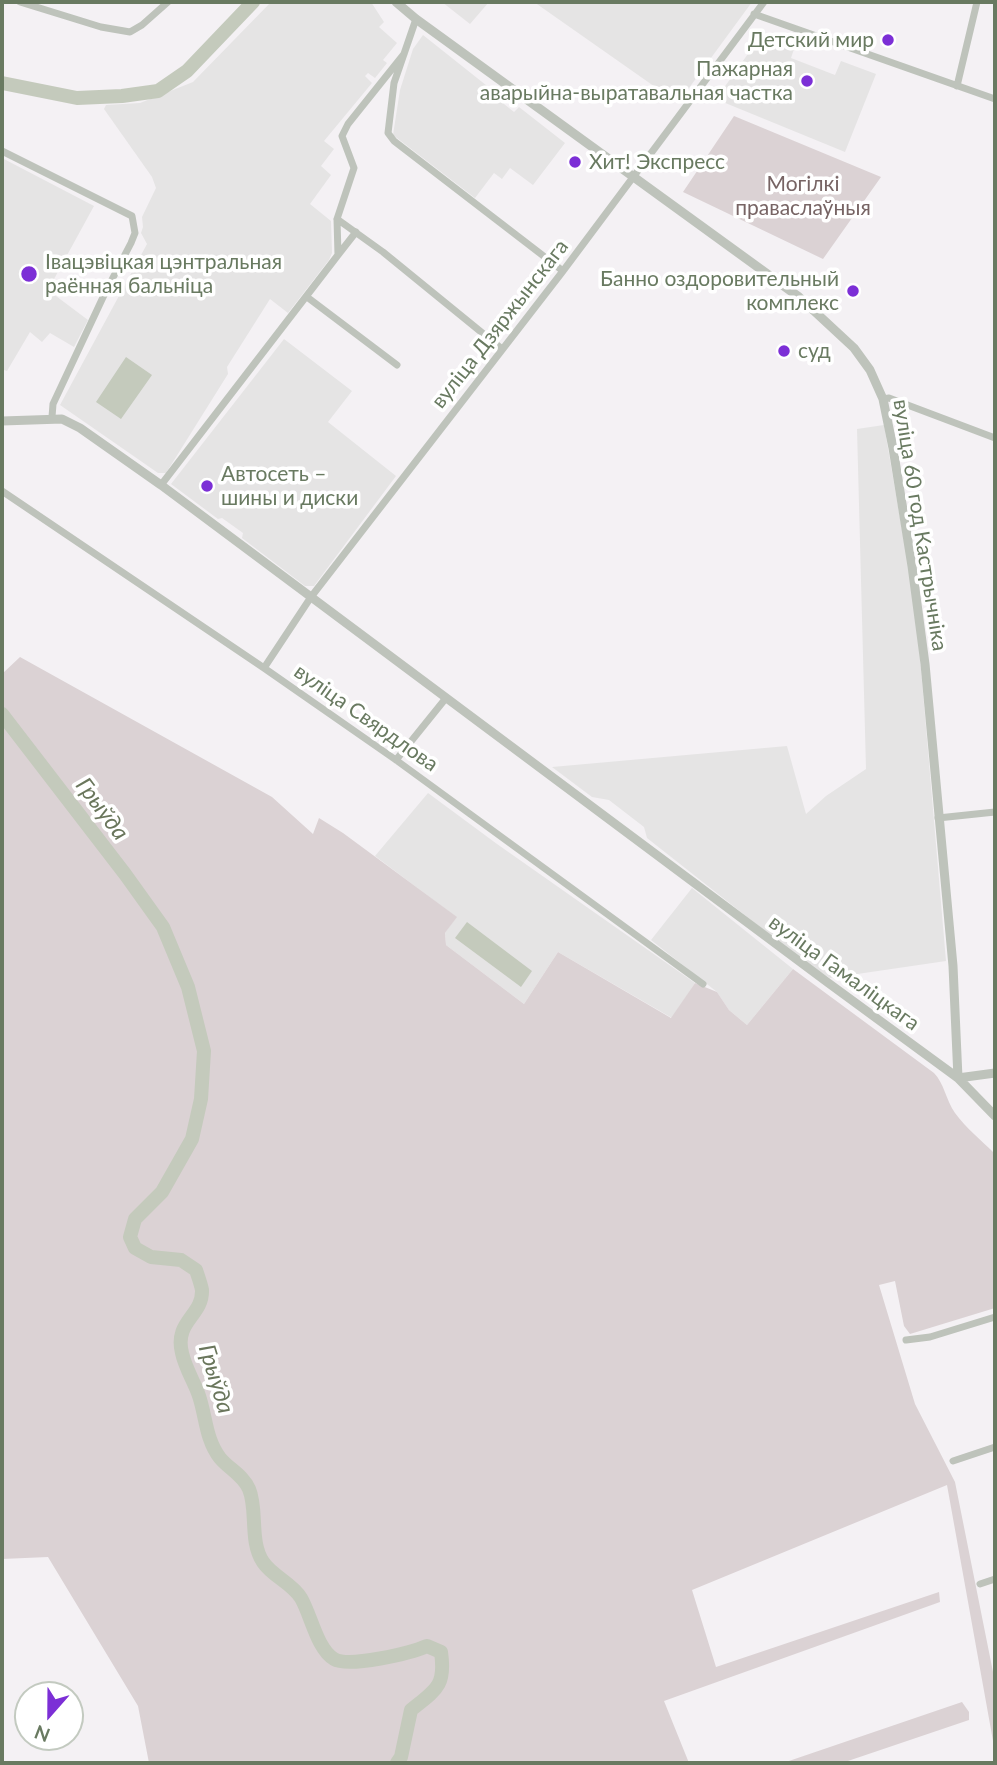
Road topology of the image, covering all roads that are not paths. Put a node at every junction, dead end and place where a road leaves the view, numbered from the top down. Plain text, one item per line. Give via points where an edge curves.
1 (20, 2) edge
2 (168, 2) edge
3 (396, 2) edge
4 (764, 2) edge
5 (976, 2) edge
6 (754, 14) junction
7 (416, 19) junction
8 (404, 54) junction
9 (957, 86) junction
10 (995, 99) edge
11 (2, 151) edge
12 (635, 176) junction
13 (337, 219) junction
14 (356, 232) junction
15 (338, 256) junction
16 (563, 271) junction
17 (307, 297) junction
18 (502, 349) junction
19 (397, 365) dead end
20 (883, 399) junction
21 (52, 417) junction
22 (2, 421) edge
23 (995, 438) edge
24 (161, 485) junction
25 (2, 491) edge
26 (311, 597) junction
27 (264, 668) junction
28 (446, 698) junction
29 (396, 760) junction
30 (995, 812) edge
31 (938, 818) junction
32 (703, 984) dead end
33 (995, 1073) edge
34 (958, 1077) junction
35 (995, 1116) edge
36 (995, 1317) edge
37 (906, 1340) dead end
38 (995, 1447) edge
39 (953, 1461) dead end
40 (995, 1579) edge
41 (980, 1584) dead end

1 - 2 street via 130,32
3 - 7 street, вуліца 60 год Кастрычніка
4 - 6 street, вуліца Дзяржынскага
5 - 9 street
6 - 9 street
6 - 12 street, вуліца Дзяржынскага
7 - 8 street
7 - 12 street, вуліца 60 год Кастрычніка
8 - 13 street via 342,136 354,168
8 - 16 street via 394,83 388,133
9 - 10 street
11 - 21 street via 132,216 135,225 131,243 53,404
12 - 16 street, вуліца Дзяржынскага
12 - 20 street, вуліца 60 год Кастрычніка via 831,325 870,370
13 - 14 street
13 - 15 street
14 - 15 street
14 - 18 street
15 - 17 street
16 - 18 street, вуліца Дзяржынскага
17 - 19 street
17 - 24 street
18 - 26 street, вуліца Дзяржынскага
20 - 23 street
20 - 31 street, вуліца 60 год Кастрычніка via 915,581
21 - 22 street
21 - 24 street via 80,428
24 - 26 street
25 - 27 street, вуліца Свярдлова
26 - 27 street, вуліца Дзяржынскага
26 - 28 street
27 - 29 street, вуліца Свярдлова
28 - 29 street
28 - 34 street, вуліца Гамаліцкага
29 - 32 street, вуліца Свярдлова
30 - 31 street
31 - 34 street, вуліца 60 год Кастрычніка via 953,966
33 - 34 street
34 - 35 street, вуліца Гамаліцкага
36 - 37 street
38 - 39 street
40 - 41 street

